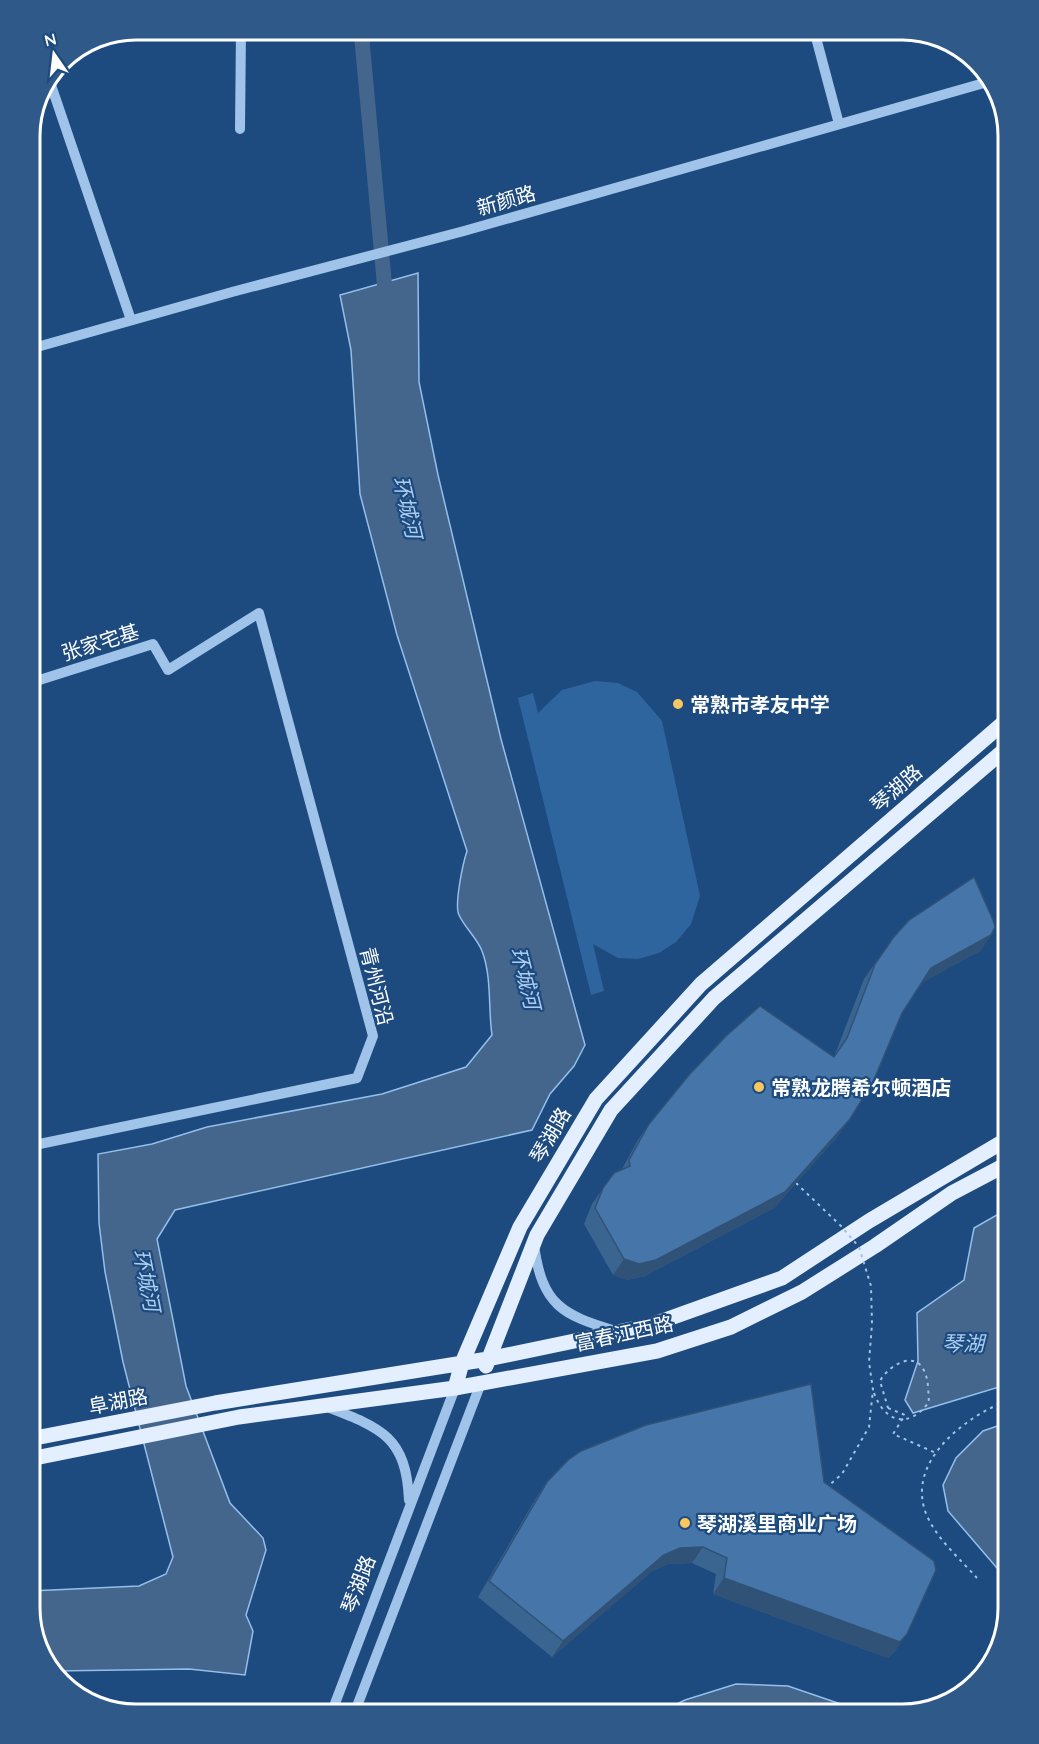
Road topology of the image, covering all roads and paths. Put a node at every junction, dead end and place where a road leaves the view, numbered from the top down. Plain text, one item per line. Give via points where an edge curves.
1 (241, 41) edge
2 (817, 41) edge
3 (982, 83) edge
4 (53, 90) edge
5 (839, 124) junction
6 (240, 129) dead end
7 (131, 321) junction
8 (41, 346) edge
9 (259, 613) joint
10 (41, 680) edge
11 (998, 727) edge
12 (998, 730) edge
13 (980, 743) junction
14 (998, 755) edge
15 (41, 1144) edge
16 (998, 1145) edge
17 (998, 1169) edge
18 (796, 1183) edge
19 (534, 1244) junction
20 (620, 1332) junction
21 (489, 1359) junction
22 (462, 1364) junction
23 (481, 1383) junction
24 (455, 1388) junction
25 (873, 1390) junction
26 (215, 1403) joint
27 (998, 1404) edge
28 (324, 1406) junction
29 (205, 1424) joint
30 (41, 1437) edge
31 (936, 1454) junction
32 (41, 1456) edge
33 (820, 1492) edge
34 (410, 1507) junction
35 (977, 1578) dead end
36 (335, 1703) edge
37 (358, 1703) edge

1 - 6 street
2 - 5 street
3 - 5 street, 新颜路
4 - 7 street
5 - 7 street, 新颜路
7 - 8 street, 新颜路
9 - 10 street, 张家宅基 via 168,670 153,644
9 - 15 street, 青州河沿 via 373,1036 357,1078
11 - 13 main road, 琴湖路
12 - 13 main road
13 - 22 main road, 琴湖路 via 701,984 596,1099 520,1227
14 - 19 main road, 琴湖路 via 714,998 611,1110
16 - 20 main road, 富春江西路 via 782,1278 662,1322
17 - 23 main road, 富春江西路 via 952,1193 802,1292 730,1327 657,1351
18 - 25 path, bridge via 859,1247 871,1286 869,1362
19 - 20 street via 537,1268 556,1305 580,1320
19 - 21 main road, 琴湖路
20 - 21 main road, 富春江西路
21 - 22 main road, 富春江西路
21 - 23 main road, 琴湖路
22 - 24 main road, 琴湖路
22 - 26 main road, 富春江西路
23 - 24 main road, 富春江西路
23 - 37 street, 琴湖路
24 - 28 main road, 富春江西路
24 - 34 street, 琴湖路
25 - 31 path, bridge via 880,1408 890,1416 903,1420 920,1415 929,1402 924,1370 915,1362 894,1364 880,1381 888,1408 905,1415 893,1434
25 - 33 path, bridge via 869,1427 842,1474
26 - 30 main road, 阜湖路
27 - 31 path via 953,1432
28 - 29 main road, 富春江西路
28 - 34 street via 358,1419 397,1446 405,1466
29 - 32 main road, 阜湖路
31 - 35 path via 928,1464 922,1496 927,1517
34 - 36 street, 琴湖路

